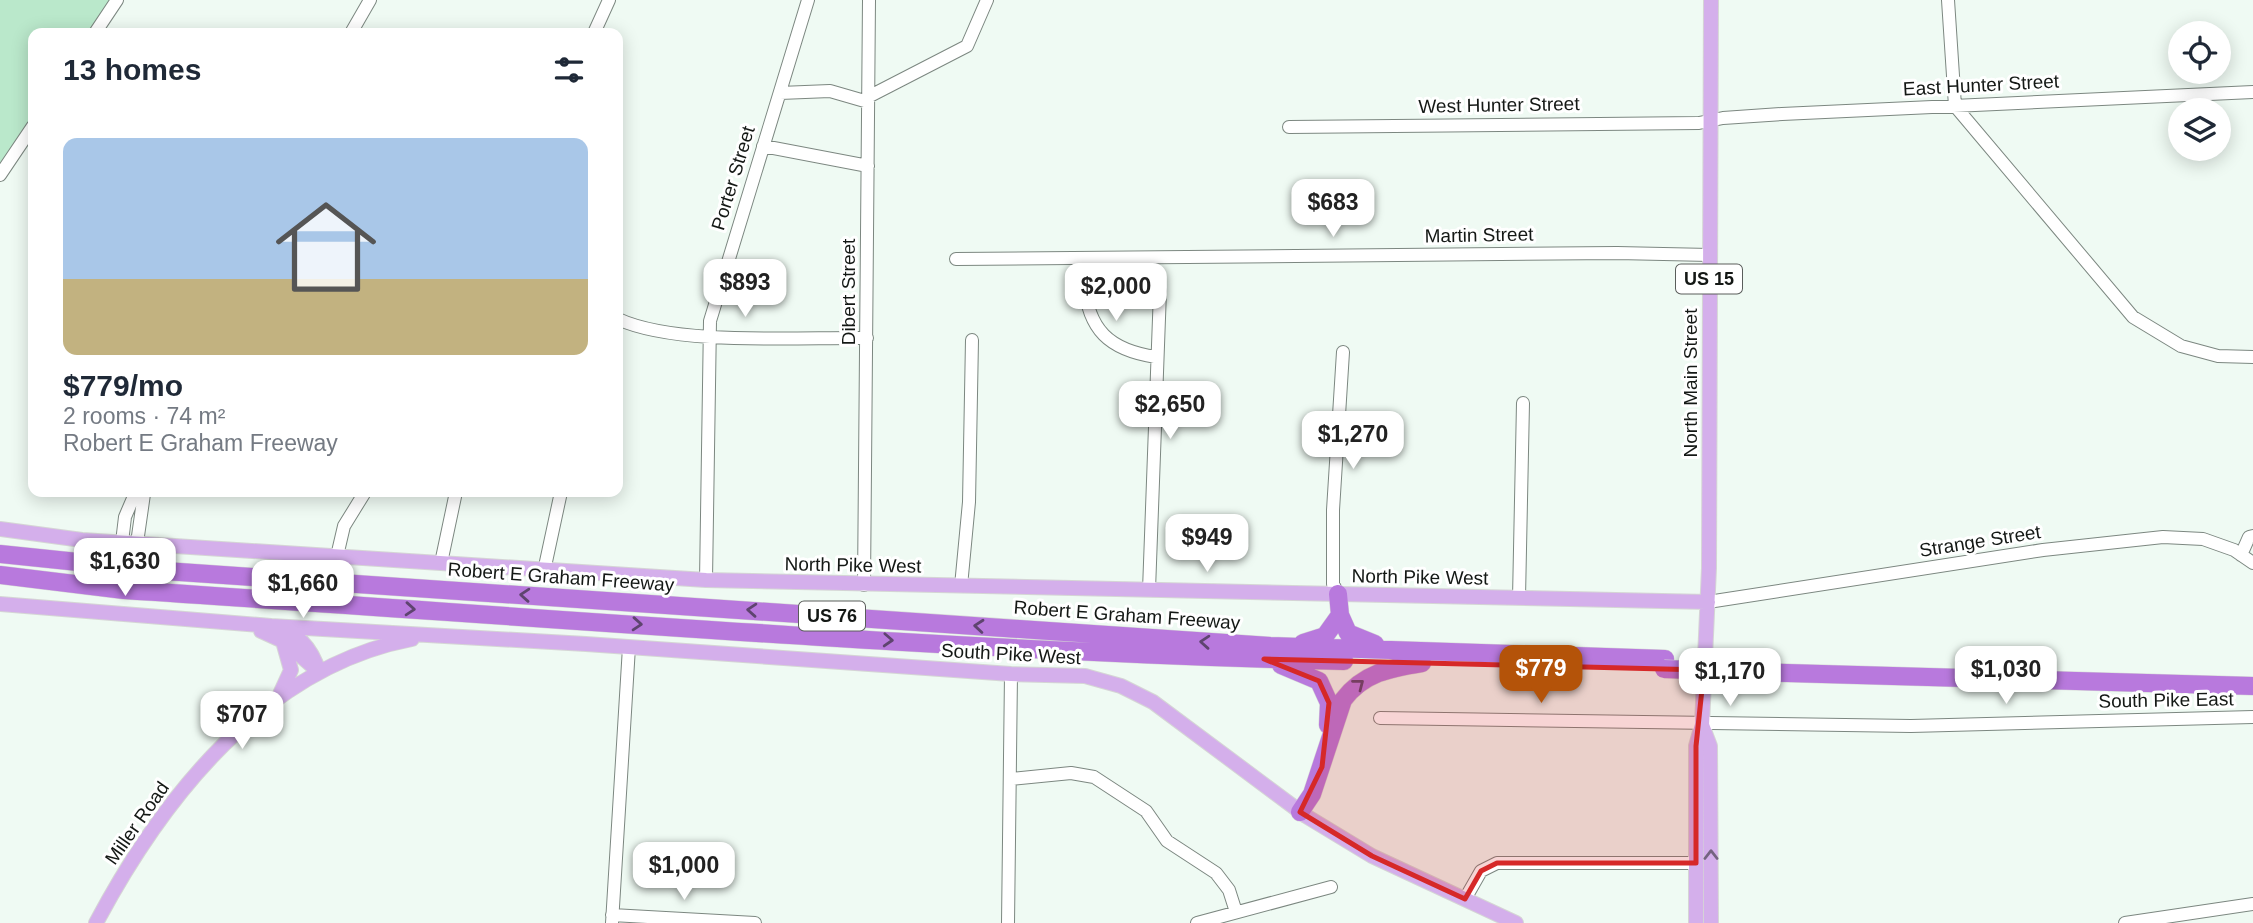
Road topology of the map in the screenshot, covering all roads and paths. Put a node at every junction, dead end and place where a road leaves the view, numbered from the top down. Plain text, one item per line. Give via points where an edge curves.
1 (117, 0) edge
2 (370, 0) edge
3 (608, 0) edge
4 (808, 0) edge
5 (869, 0) edge
6 (987, 0) edge
7 (1711, 0) edge
8 (1948, 0) edge
9 (98, 28) edge
10 (354, 28) edge
11 (596, 28) edge
12 (2253, 92) edge
13 (780, 93) junction
14 (868, 99) junction
15 (1955, 106) junction
16 (1710, 120) junction
17 (1289, 127) dead end
18 (28, 133) edge
19 (763, 146) junction
20 (868, 166) junction
21 (0, 175) edge
22 (1710, 255) junction
23 (956, 260) dead end
24 (1084, 282) dead end
25 (1160, 291) dead end
26 (623, 321) edge
27 (709, 335) junction
28 (867, 338) junction
29 (972, 340) dead end
30 (1343, 352) dead end
31 (1156, 357) junction
32 (2253, 357) edge
33 (1523, 403) dead end
34 (137, 497) edge
35 (362, 497) edge
36 (455, 497) edge
37 (560, 497) edge
38 (0, 529) edge
39 (2253, 536) edge
40 (129, 543) junction
41 (0, 554) edge
42 (2241, 555) junction
43 (337, 556) junction
44 (441, 563) junction
45 (2253, 563) edge
46 (544, 570) junction
47 (0, 575) edge
48 (706, 580) junction
49 (864, 584) junction
50 (961, 586) junction
51 (1149, 590) junction
52 (1338, 594) junction
53 (1519, 598) junction
54 (1708, 602) junction
55 (0, 604) edge
56 (1340, 615) junction
57 (275, 632) junction
58 (436, 635) junction
59 (629, 647) junction
60 (1267, 653) junction
61 (1419, 657) junction
62 (319, 672) junction
63 (1979, 673) junction
64 (1012, 674) junction
65 (2253, 674) edge
66 (2253, 686) edge
67 (272, 702) junction
68 (2253, 717) edge
69 (1380, 718) dead end
70 (1702, 725) junction
71 (1322, 767) junction
72 (1011, 779) junction
73 (1300, 812) junction
74 (1696, 863) junction
75 (1331, 887) dead end
76 (1465, 899) junction
77 (2253, 904) edge
78 (1236, 912) junction
79 (612, 919) edge
80 (96, 923) edge
81 (755, 923) edge
82 (1007, 923) edge
83 (1197, 923) edge
84 (1516, 923) edge
85 (1696, 923) edge
86 (1712, 923) edge
87 (2125, 923) edge

1 - 9 street
2 - 10 street
3 - 11 street
4 - 13 street, Porter Street
5 - 14 street, Dibert Street
6 - 14 street via 967,46
7 - 16 main road, North Main Street / US 15
8 - 15 street
12 - 15 street, East Hunter Street
13 - 14 street via 830,91
13 - 19 street, Porter Street
14 - 20 street, Dibert Street
15 - 16 street, East Hunter Street
15 - 32 street via 2133,317 2181,346 2218,356
16 - 17 street, West Hunter Street
16 - 22 main road, North Main Street / US 15
18 - 21 street
19 - 20 street
19 - 27 street, Porter Street via 715,299
20 - 28 street, Dibert Street
22 - 23 street, Martin Street
22 - 54 main road, North Main Street / US 15
24 - 31 street via 1089,314 1105,335 1129,353
25 - 31 street
26 - 27 street via 660,331
27 - 28 street
27 - 48 street, Porter Street
28 - 49 street, Dibert Street
29 - 50 street via 969,502
30 - 52 street via 1334,510 1333,584
31 - 51 street
33 - 53 street
34 - 40 street
35 - 43 street via 344,526
36 - 44 street
37 - 46 street
38 - 40 main road, North Pike West
39 - 42 street
40 - 43 main road, North Pike West
60 -> 41 highway, Robert E Graham Freeway / US 76 via 165,571
42 - 45 street, Strange Street
42 - 54 street, Strange Street via 2203,539 2163,537 2043,550
43 - 44 main road, North Pike West
44 - 46 main road, North Pike West
46 - 48 main road, North Pike West
47 -> 60 highway, Robert E Graham Freeway / US 76 via 111,589 991,646
48 - 49 main road, North Pike West
49 - 50 main road, North Pike West
50 - 51 main road, North Pike West
51 - 52 main road, North Pike West
52 - 53 main road, North Pike West
52 - 56 highway
53 - 54 main road, North Pike West
54 - 70 main road, North Main Street / US 15
55 - 57 main road via 246,625
56 - 60 highway via 1318,640
56 - 61 highway via 1354,638
57 - 58 main road
57 - 62 main road via 293,634 307,645
57 - 67 main road via 290,657 291,670 287,685
58 - 59 main road, South Pike West
58 - 62 main road, Miller Road via 392,643
59 - 64 main road, South Pike West
59 - 79 street
60 - 61 highway, Robert E Graham Freeway / US 76
60 - 71 highway via 1319,681 1329,703
61 - 63 highway, Robert E Graham Freeway / US 76, bridge
71 -> 61 highway via 1343,700 1351,689
62 - 67 main road, Miller Road
63 - 65 highway, Robert E Graham Freeway / US 76
63 - 66 highway, Robert E Graham Freeway / US 76
64 - 72 street
64 - 73 main road, South Pike West via 1084,676 1121,686 1153,702
67 - 80 main road, Miller Road via 242,726 186,786
68 - 70 street, South Pike East via 1911,726
69 - 70 street, South Pike East
70 - 74 main road via 1696,746
86 -> 70 main road via 1710,747
71 - 73 highway
72 - 78 street via 1071,773 1094,777 1146,811 1167,841 1216,873 1229,890
72 - 82 street
73 - 76 main road, South Pike West via 1372,856
74 - 76 street via 1497,863 1481,871
74 - 85 main road
75 - 78 street
76 - 84 main road, South Pike West
77 - 87 street
78 - 83 street
79 - 81 street

